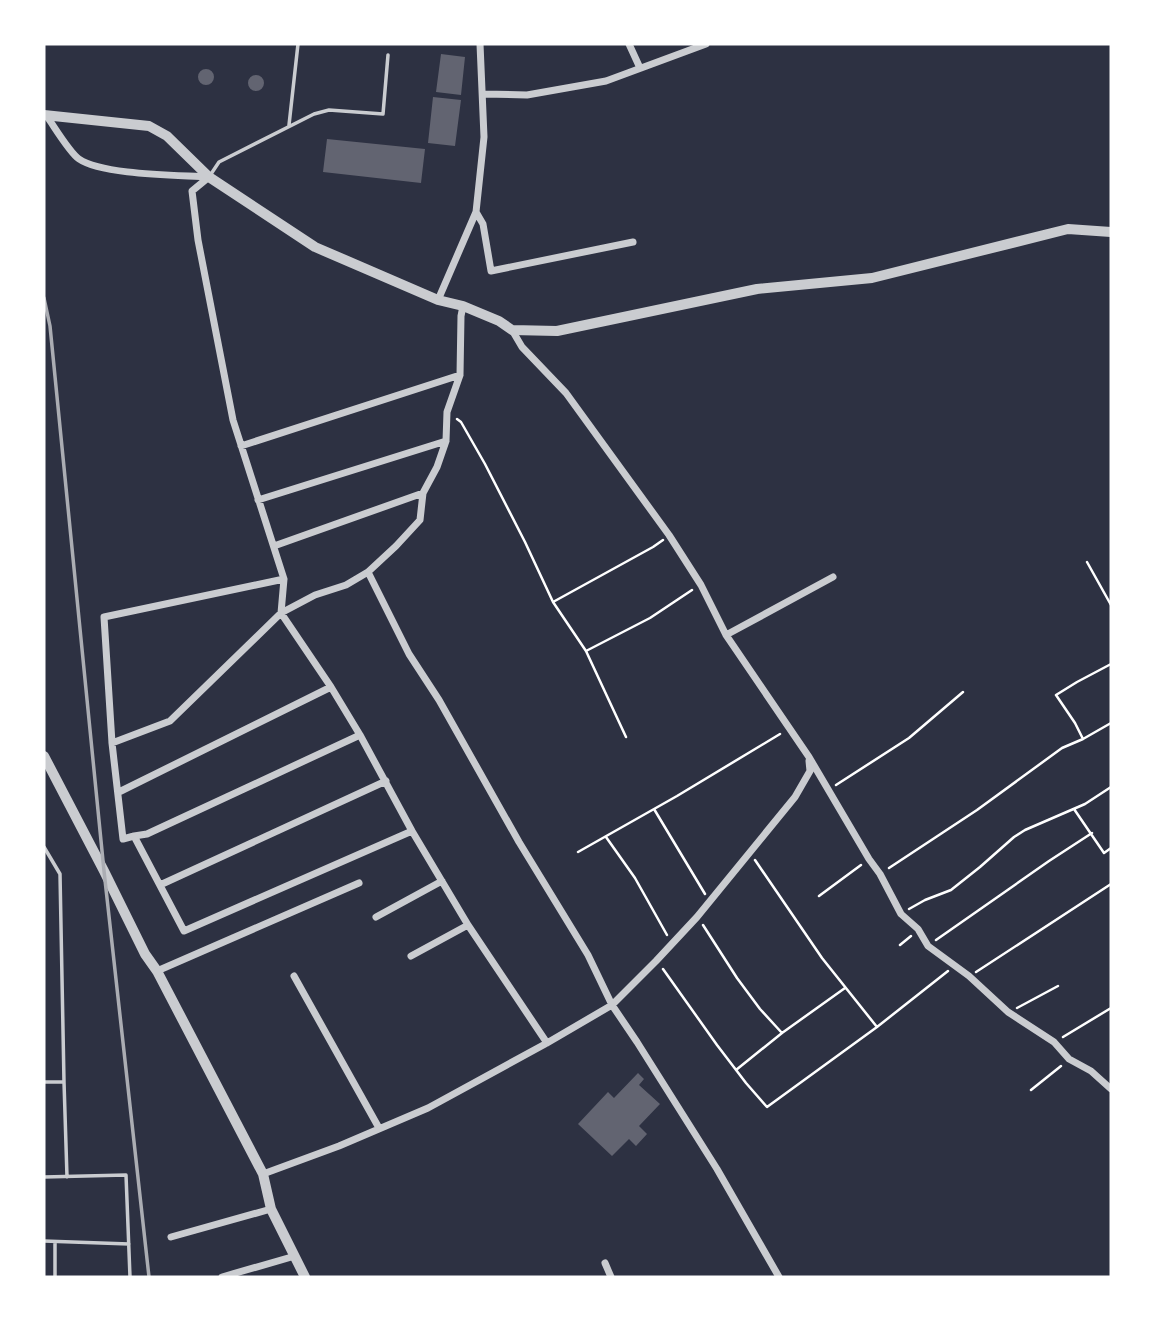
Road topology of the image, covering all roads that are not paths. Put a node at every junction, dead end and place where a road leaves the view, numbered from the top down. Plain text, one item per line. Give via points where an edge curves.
1 (298, 44) edge
2 (480, 44) edge
3 (629, 44) edge
4 (706, 44) edge
5 (388, 55) dead end
6 (640, 68) junction
7 (483, 94) junction
8 (45, 115) edge
9 (289, 126) junction
10 (209, 177) junction
11 (476, 212) junction
12 (1111, 232) edge
13 (633, 242) dead end
14 (438, 300) junction
15 (463, 306) junction
16 (512, 330) junction
17 (460, 375) junction
18 (446, 441) junction
19 (241, 446) junction
20 (423, 493) junction
21 (258, 500) junction
22 (274, 546) junction
23 (368, 572) junction
24 (833, 577) dead end
25 (284, 579) junction
26 (281, 613) junction
27 (726, 635) junction
28 (331, 687) junction
29 (360, 735) junction
30 (112, 743) junction
31 (44, 756) edge
32 (809, 757) junction
33 (386, 781) junction
34 (119, 792) junction
35 (412, 831) junction
36 (134, 836) junction
37 (44, 847) edge
38 (442, 881) junction
39 (359, 883) dead end
40 (160, 885) junction
41 (376, 917) dead end
42 (468, 925) junction
43 (411, 956) dead end
44 (157, 971) junction
45 (294, 976) dead end
46 (612, 1005) junction
47 (547, 1043) junction
48 (1111, 1076) edge
49 (44, 1082) edge
50 (64, 1082) junction
51 (1108, 1086) edge
52 (379, 1128) junction
53 (263, 1174) junction
54 (44, 1177) edge
55 (67, 1177) junction
56 (271, 1209) junction
57 (171, 1237) dead end
58 (44, 1241) edge
59 (55, 1242) junction
60 (129, 1244) junction
61 (295, 1256) junction
62 (605, 1263) dead end
63 (55, 1277) edge
64 (130, 1277) edge
65 (222, 1277) edge
66 (306, 1277) edge
67 (611, 1277) edge
68 (779, 1277) edge

1 - 9 lane
2 - 7 street
3 - 6 street
4 - 6 street
5 - 9 lane via 383,114 329,110
6 - 7 street via 606,81 527,95
7 - 11 street via 484,137
8 - 10 street via 149,126 167,136
8 - 10 street via 78,158 94,166
9 - 10 lane via 219,162
10 - 14 street via 314,247
10 - 19 street via 192,191
11 - 13 street via 483,224 491,271
11 - 14 street
12 - 16 street via 1069,229 872,278 757,289 557,331
14 - 15 street
15 - 16 street
15 - 17 street
16 - 27 street via 566,393 669,535
17 - 18 street via 447,412
17 - 19 street
18 - 20 street
18 - 21 street
19 - 21 street
20 - 22 street
20 - 23 street via 420,520
21 - 22 street
22 - 25 street
23 - 26 street
23 - 46 street via 409,654 588,955
24 - 27 street
25 - 26 street
25 - 30 street via 104,617
26 - 28 street
26 - 30 street via 170,721
27 - 32 street
28 - 29 street
28 - 34 street
29 - 33 street
29 - 36 street
30 - 34 street
31 - 44 street
32 - 46 street via 810,771 795,797 697,917
32 - 51 street via 901,914 928,946
33 - 35 street
33 - 40 street
34 - 36 street via 123,839
35 - 38 street
35 - 40 street via 184,931
36 - 40 street
37 - 50 lane via 60,874
38 - 41 street
38 - 42 street
39 - 44 street
42 - 43 street
42 - 47 street
44 - 53 street
45 - 52 street
46 - 47 street
46 - 68 street via 717,1169
47 - 52 street via 428,1108
48 - 51 street
49 - 50 lane
50 - 55 lane
52 - 53 street
53 - 56 street
54 - 55 lane
55 - 60 lane via 126,1175
56 - 57 street
56 - 61 street
58 - 59 lane
59 - 60 lane
59 - 63 lane
60 - 64 lane
61 - 65 street
61 - 66 street
62 - 67 street

